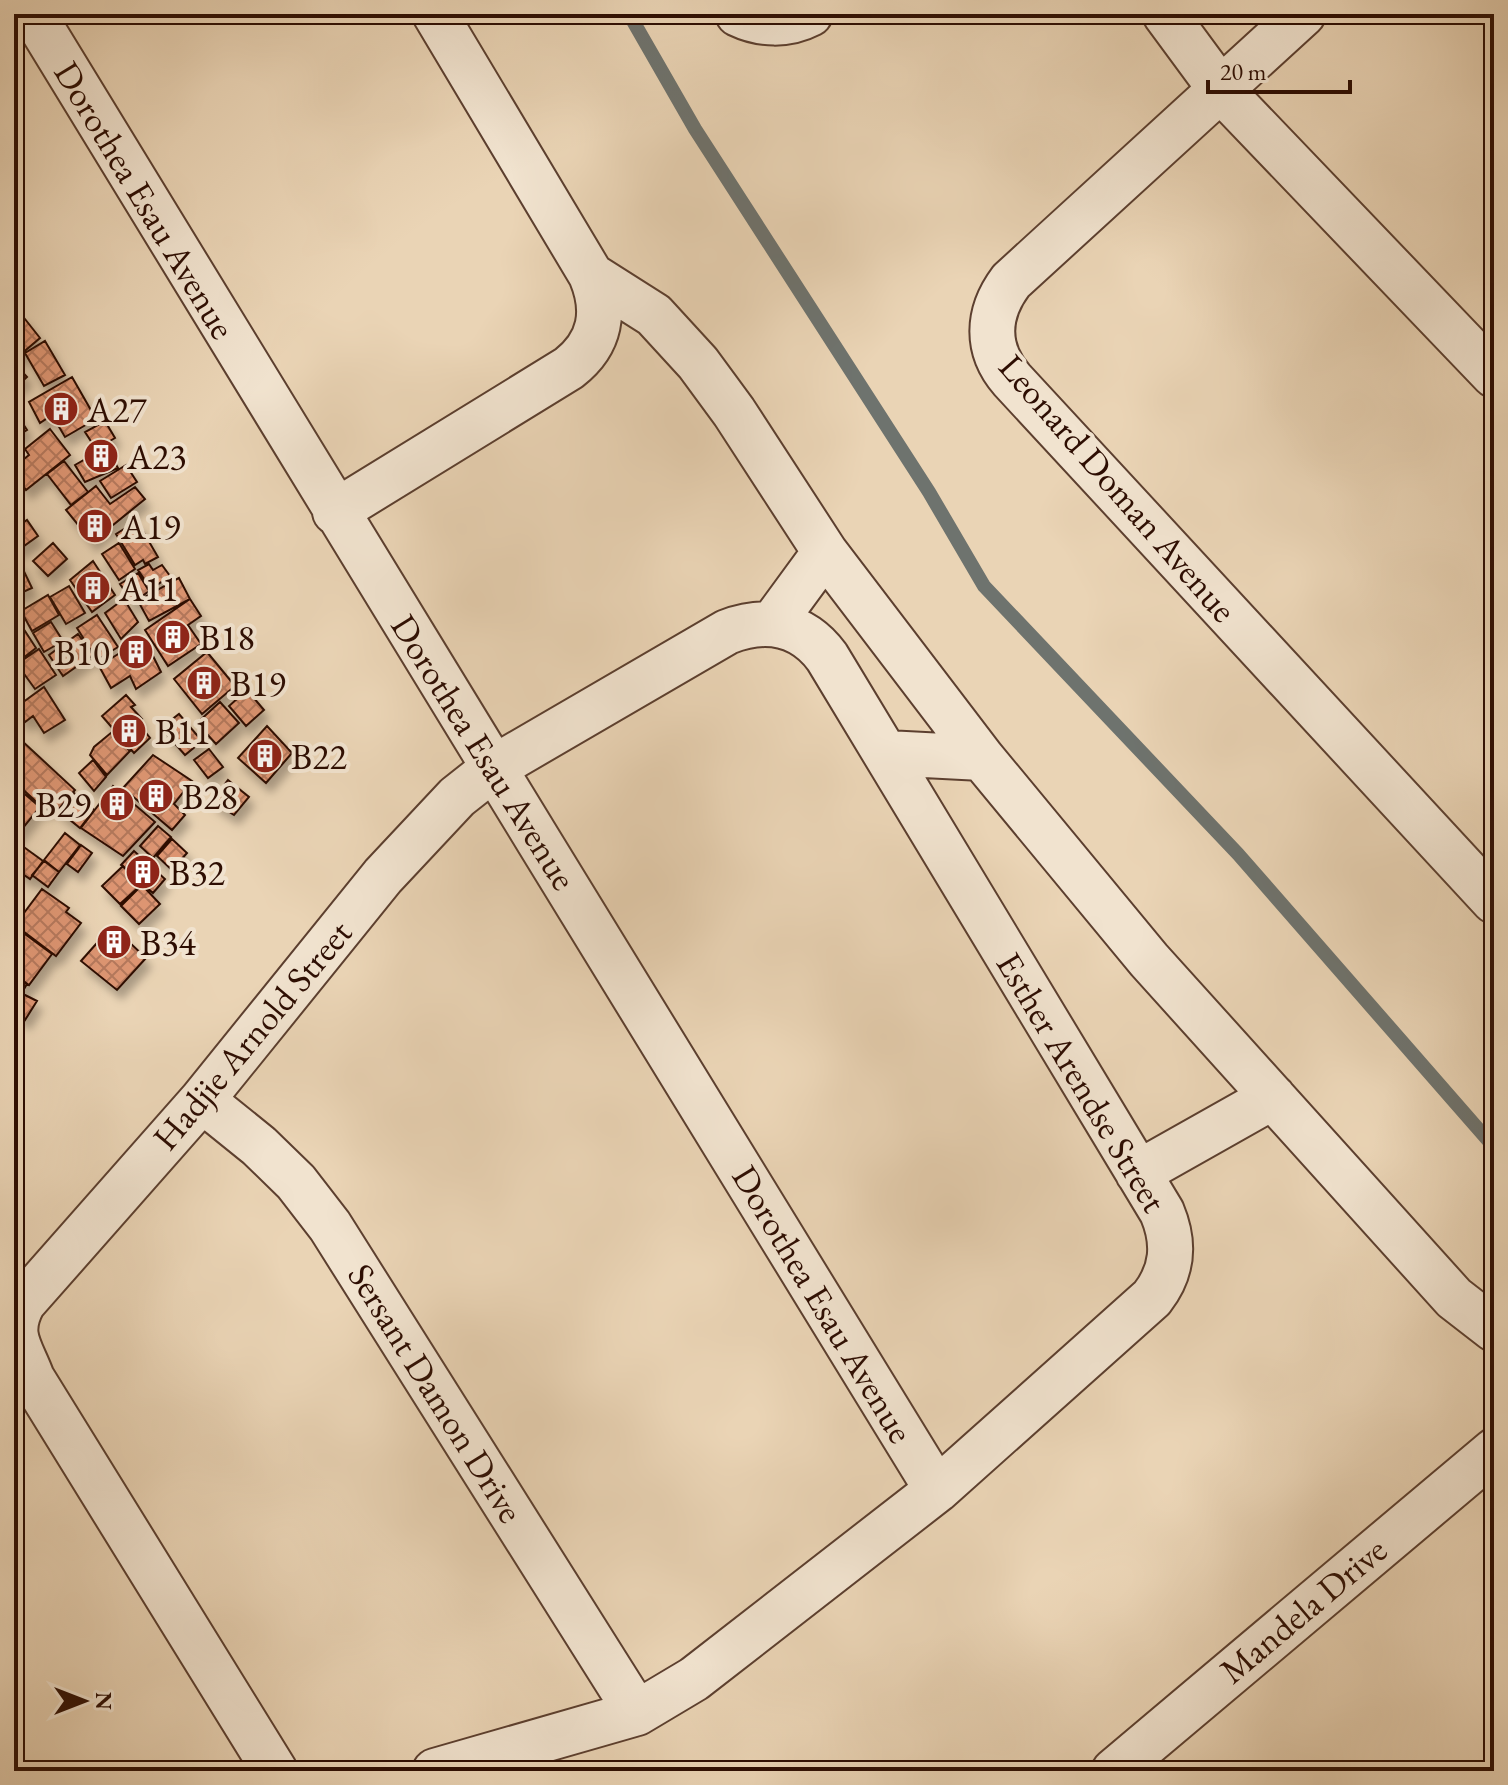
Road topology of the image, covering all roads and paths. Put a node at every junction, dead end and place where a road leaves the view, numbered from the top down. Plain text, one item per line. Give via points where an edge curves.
1 (33, 14) edge
2 (435, 14) edge
3 (738, 14) edge
4 (810, 14) edge
5 (1165, 14) edge
6 (1303, 14) edge
7 (1221, 90) junction
8 (591, 275) junction
9 (1494, 375) edge
10 (335, 512) junction
11 (825, 552) junction
12 (773, 623) junction
13 (886, 753) junction
14 (982, 758) junction
15 (495, 767) junction
16 (1494, 901) edge
17 (1273, 1097) junction
18 (202, 1100) junction
19 (1138, 1173) junction
20 (1494, 1329) edge
21 (1494, 1451) edge
22 (937, 1490) junction
23 (637, 1713) junction
24 (275, 1771) edge
25 (435, 1771) edge
26 (1114, 1771) edge

1 - 10 street, Dorothea Esau Avenue
2 - 8 street
3 - 4 street via 773,23
5 - 7 street
6 - 7 street, Leonard Doman Avenue
7 - 9 street
7 - 16 street, Leonard Doman Avenue via 1011,281 995,310 995,356
8 - 10 street via 600,317 591,346 578,361
8 - 11 street via 654,315 698,363
10 - 15 street, Dorothea Esau Avenue
11 - 12 street
11 - 14 street
12 - 13 street, Esther Arendse Street via 818,645
12 - 15 street via 727,632
13 - 14 street
13 - 19 street, Esther Arendse Street
14 - 17 street via 1149,960
15 - 18 street, Hadjie Arnold Street via 457,797 383,876
15 - 22 street, Dorothea Esau Avenue
17 - 19 street
17 - 20 street via 1454,1298
18 - 23 street, Sersant Damon Drive via 278,1164 330,1226
18 - 24 street, Hadjie Arnold Street via 23,1303 14,1335 32,1378
19 - 22 street, Esther Arendse Street via 1168,1227 1171,1254 1161,1286
21 - 26 street, Mandela Drive
22 - 23 street, Esther Arendse Street via 706,1671
23 - 25 street, Esther Arendse Street

